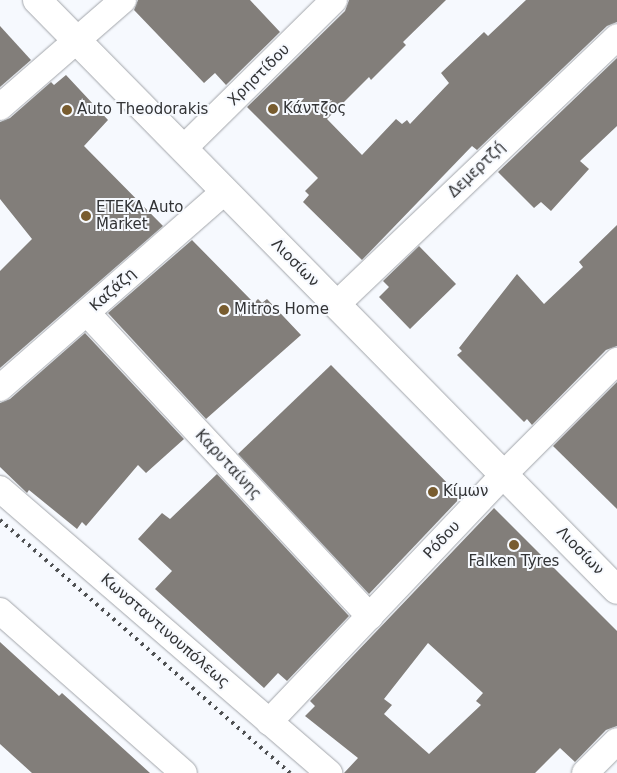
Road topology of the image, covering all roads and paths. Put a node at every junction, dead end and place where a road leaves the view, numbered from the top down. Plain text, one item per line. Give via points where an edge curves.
1 (37, 0) edge
2 (123, 0) edge
3 (334, 0) edge
4 (617, 37) edge
5 (76, 39) junction
6 (0, 107) edge
7 (183, 150) junction
8 (224, 192) junction
9 (337, 304) junction
10 (87, 313) junction
11 (617, 361) edge
12 (0, 388) edge
13 (504, 474) junction
14 (0, 489) edge
15 (617, 590) edge
16 (0, 611) edge
17 (370, 617) junction
18 (269, 722) junction
19 (617, 741) edge
20 (184, 773) edge
21 (329, 773) edge
22 (585, 773) edge

1 - 5 main road, Λιοσίων
2 - 5 street
3 - 7 street, Χρηστίδου
4 - 9 street, Δεμερτζή
5 - 6 street
5 - 7 main road, Λιοσίων
7 - 8 main road, Λιοσίων
8 - 9 main road, Λιοσίων
8 - 10 street, Καζάζη
9 - 13 main road, Λιοσίων
10 - 12 street, Καζάζη
10 - 17 street, Καρυταίνης
11 - 13 street, Ρόδου
13 - 15 main road, Λιοσίων
13 - 17 street, Ρόδου
14 - 18 street, Κωνσταντινουπόλεως
16 - 20 street
17 - 18 street, Ρόδου
18 - 21 street, Κωνσταντινουπόλεως
19 - 22 street

